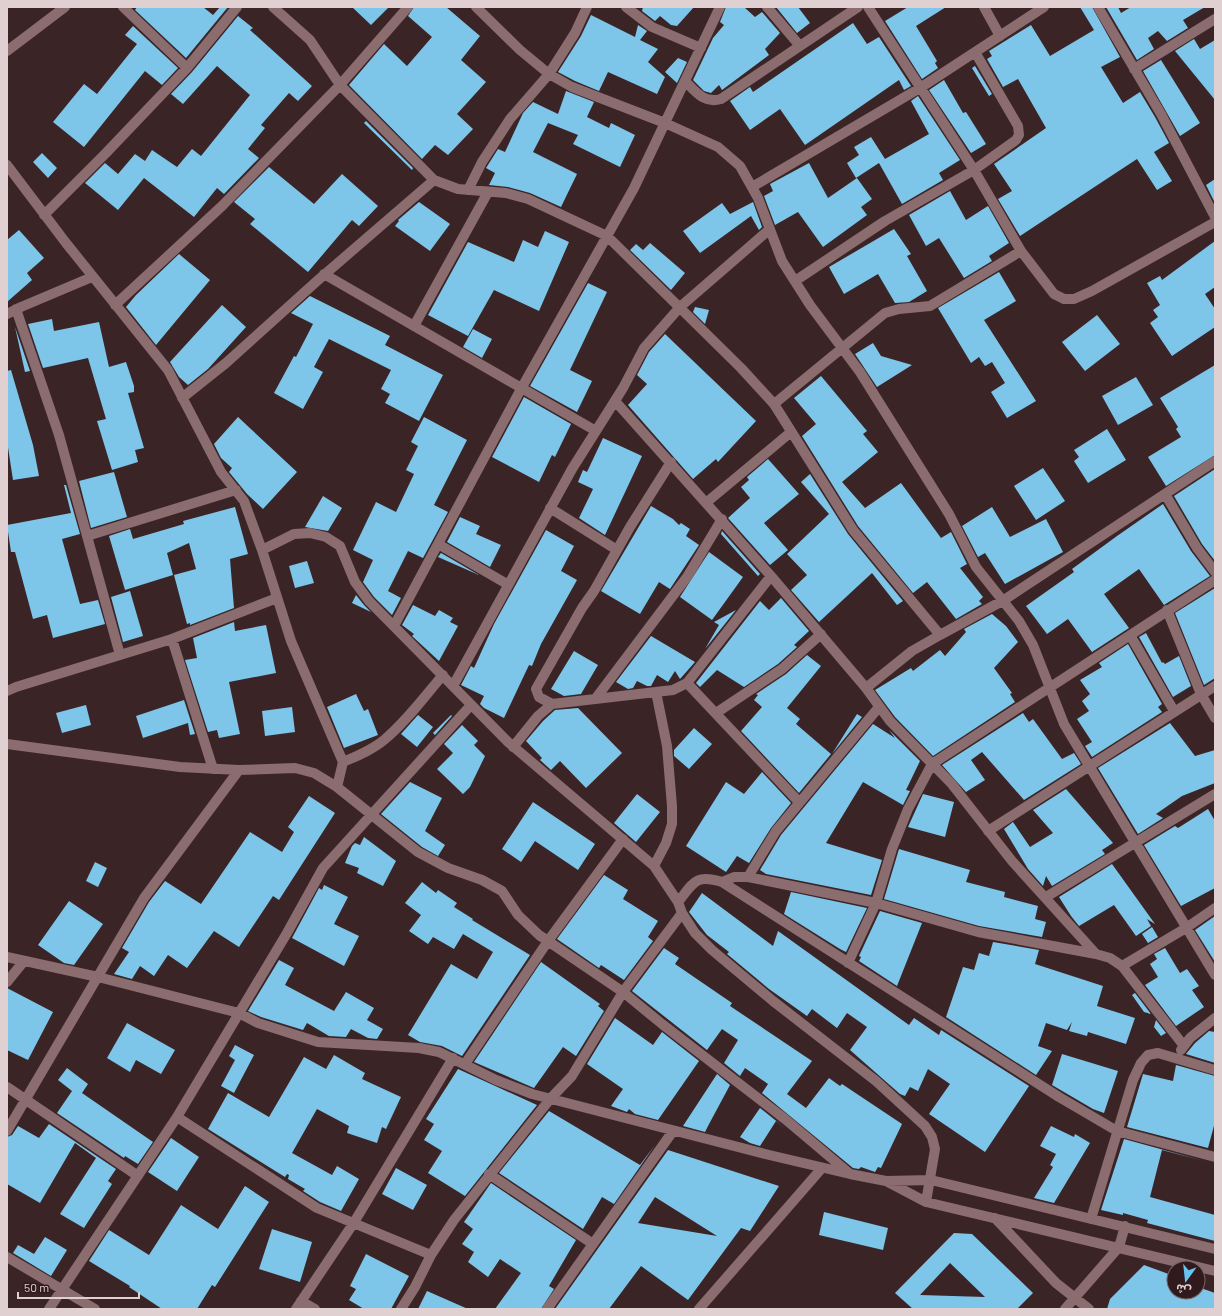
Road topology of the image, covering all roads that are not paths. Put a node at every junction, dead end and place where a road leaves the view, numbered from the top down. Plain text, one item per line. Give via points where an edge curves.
1 (65, 7) edge
2 (123, 7) edge
3 (237, 7) edge
4 (273, 7) edge
5 (408, 7) edge
6 (476, 7) edge
7 (587, 7) edge
8 (626, 7) edge
9 (720, 7) edge
10 (767, 7) edge
11 (858, 7) edge
12 (868, 7) edge
13 (984, 7) edge
14 (1044, 7) edge
15 (1098, 7) edge
16 (1215, 19) edge
17 (1000, 36) junction
18 (800, 46) junction
19 (700, 48) junction
20 (7, 51) edge
21 (975, 52) junction
22 (187, 68) junction
23 (1134, 69) junction
24 (549, 74) junction
25 (685, 81) junction
26 (340, 84) junction
27 (920, 88) junction
28 (665, 123) junction
29 (7, 165) edge
30 (974, 170) junction
31 (434, 180) junction
32 (752, 187) junction
33 (468, 190) junction
34 (488, 192) junction
35 (44, 215) junction
36 (1215, 217) edge
37 (1215, 222) edge
38 (770, 228) junction
39 (607, 236) junction
40 (1021, 251) junction
41 (324, 274) junction
42 (92, 277) junction
43 (795, 281) junction
44 (115, 305) junction
45 (680, 307) junction
46 (11, 312) edge
47 (414, 326) junction
48 (843, 349) junction
49 (521, 389) junction
50 (182, 398) junction
51 (615, 401) junction
52 (774, 404) junction
53 (596, 431) junction
54 (791, 432) junction
55 (1215, 461) edge
56 (670, 462) junction
57 (236, 490) junction
58 (1165, 494) junction
59 (707, 502) junction
60 (550, 508) junction
61 (722, 519) junction
62 (87, 536) junction
63 (438, 544) junction
64 (262, 550) junction
65 (617, 550) junction
66 (1215, 572) edge
67 (771, 576) junction
68 (1215, 580) edge
69 (507, 584) junction
70 (277, 598) junction
71 (1004, 600) junction
72 (1167, 610) junction
73 (394, 626) junction
74 (820, 634) junction
75 (940, 635) junction
76 (1130, 635) junction
77 (172, 639) junction
78 (120, 655) junction
79 (443, 675) junction
80 (688, 683) junction
81 (453, 686) junction
82 (1215, 686) edge
83 (1050, 687) junction
84 (866, 688) junction
85 (7, 691) edge
86 (656, 692) junction
87 (1201, 694) junction
88 (596, 698) junction
89 (552, 704) junction
90 (471, 705) junction
91 (878, 707) junction
92 (1174, 711) junction
93 (716, 712) junction
94 (1215, 718) edge
95 (7, 744) edge
96 (513, 747) junction
97 (343, 762) junction
98 (932, 764) junction
99 (1089, 766) junction
100 (213, 769) junction
101 (239, 770) junction
102 (337, 787) junction
103 (1215, 794) edge
104 (799, 802) junction
105 (371, 815) junction
106 (988, 831) junction
107 (623, 839) junction
108 (1134, 842) junction
109 (654, 866) junction
110 (748, 877) junction
111 (722, 882) junction
112 (1046, 897) junction
113 (678, 902) junction
114 (876, 903) junction
115 (1215, 908) edge
116 (682, 913) junction
117 (1186, 928) junction
118 (548, 941) junction
119 (1096, 954) junction
120 (7, 957) edge
121 (24, 961) junction
122 (848, 963) junction
123 (1122, 966) junction
124 (1215, 975) edge
125 (98, 977) junction
126 (7, 982) edge
127 (623, 992) junction
128 (239, 1013) junction
129 (1215, 1018) edge
130 (1184, 1046) junction
131 (453, 1058) junction
132 (1175, 1058) junction
133 (465, 1064) junction
134 (1215, 1070) edge
135 (7, 1087) edge
136 (551, 1098) junction
137 (27, 1100) junction
138 (177, 1118) junction
139 (673, 1131) junction
140 (1117, 1131) junction
141 (7, 1132) edge
142 (1215, 1157) edge
143 (822, 1168) junction
144 (489, 1174) junction
145 (850, 1174) junction
146 (138, 1176) junction
147 (931, 1180) junction
148 (886, 1181) junction
149 (926, 1202) junction
150 (995, 1218) junction
151 (1091, 1218) junction
152 (353, 1224) junction
153 (1125, 1226) junction
154 (594, 1244) junction
155 (1119, 1247) junction
156 (1215, 1248) edge
157 (431, 1255) junction
158 (7, 1257) edge
159 (1215, 1271) edge
160 (62, 1289) junction
161 (1076, 1298) junction
162 (299, 1305) edge
163 (48, 1309) edge
164 (95, 1309) edge
165 (315, 1309) edge
166 (401, 1309) edge
167 (547, 1309) edge
168 (699, 1309) edge
169 (1065, 1309) edge
170 (1089, 1309) edge

1 - 20 street
2 - 22 street
3 - 22 street
4 - 26 street via 310,40
5 - 26 street
6 - 24 street
7 - 24 street via 575,33
8 - 19 street via 652,27
9 - 19 street
10 - 18 street
11 - 18 street
12 - 27 street
13 - 17 street
14 - 17 street
15 - 23 street
16 - 23 street
17 - 21 street
18 - 25 street via 721,99 707,100
19 - 25 street
21 - 27 street
21 - 30 street via 1018,126 1019,135 1016,140
22 - 35 street
23 - 36 street via 1161,114
24 - 28 street via 572,87
24 - 33 street via 510,119 482,162
25 - 28 street
26 - 31 street
26 - 44 street via 222,206
27 - 30 street
27 - 32 street
28 - 32 street via 718,147 740,166
28 - 39 street via 634,188
29 - 35 street
30 - 40 street
30 - 43 street via 885,222
31 - 33 street
31 - 41 street
32 - 38 street
33 - 34 street
34 - 39 street via 506,193 528,199
34 - 47 street
35 - 42 street
37 - 40 street via 1074,299 1064,299 1054,294
38 - 43 street via 782,261
38 - 45 street
39 - 45 street
39 - 49 street
40 - 48 street via 930,306 885,313
41 - 47 street
41 - 50 street via 226,363
42 - 44 street
42 - 46 street
43 - 48 street
44 - 50 street via 168,370
45 - 51 street via 644,348
45 - 52 street
46 - 62 street via 59,435
47 - 49 street
48 - 52 street
48 - 71 street via 949,514 976,567
49 - 53 street
49 - 63 street
50 - 57 street via 221,472
51 - 53 street
51 - 56 street
52 - 54 street
53 - 60 street
54 - 59 street
54 - 75 street via 853,530
55 - 58 street
56 - 59 street
56 - 65 street
57 - 62 street
57 - 64 street via 244,501
58 - 66 street
58 - 71 street
59 - 61 street
60 - 65 street
60 - 69 street
61 - 67 street
61 - 88 street via 687,577
62 - 78 street
63 - 69 street
63 - 73 street
64 - 70 street
64 - 73 street via 294,534 310,533 326,537 340,546 355,582 369,602
65 - 89 street via 536,689 539,697
67 - 74 street
67 - 80 street
68 - 72 street
69 - 81 street
70 - 77 street
70 - 97 street via 291,641
71 - 75 street
71 - 83 street via 1033,645
72 - 76 street
72 - 87 street
73 - 79 street
74 - 84 street
74 - 93 street via 782,669
75 - 84 street via 912,651
76 - 83 street
76 - 92 street
77 - 78 street
77 - 100 street
78 - 85 street
79 - 81 street
79 - 97 street via 384,740
80 - 86 street via 673,690
80 - 93 street
81 - 90 street
82 - 87 street
83 - 98 street
83 - 99 street via 1064,724
84 - 91 street
86 - 88 street
86 - 109 street via 667,746 672,824
87 - 92 street
87 - 94 street
88 - 89 street
89 - 96 street via 538,716
90 - 96 street
90 - 105 street
91 - 98 street
91 - 104 street
92 - 99 street
93 - 104 street
95 - 100 street
96 - 107 street
97 - 102 street
98 - 106 street via 951,783
98 - 114 street via 892,849
99 - 106 street
99 - 108 street
100 - 101 street
101 - 102 street via 295,768 314,773
101 - 125 street via 144,898
102 - 105 street
103 - 108 street
104 - 110 street via 776,831
105 - 118 street via 418,852 502,891 518,915
105 - 128 street via 323,868
106 - 112 street
107 - 109 street
107 - 118 street
108 - 112 street
108 - 117 street
109 - 113 street
110 - 111 street via 734,877
110 - 114 street
111 - 113 street via 704,878 696,880
111 - 122 street
112 - 119 street
113 - 116 street
114 - 119 street via 978,932
114 - 122 street
115 - 117 street
116 - 127 street
116 - 147 street via 695,933 712,950 876,1081 925,1126 932,1137 935,1149
117 - 123 street
117 - 124 street
118 - 127 street
118 - 133 street
119 - 123 street via 1110,958
120 - 121 street
121 - 125 street
121 - 126 street
122 - 140 street
123 - 130 street
125 - 128 street
125 - 137 street
127 - 136 street via 583,1060
127 - 145 street via 785,1119
128 - 131 street via 258,1023 318,1042 419,1048
128 - 138 street
129 - 130 street
130 - 132 street
131 - 133 street
131 - 152 street
132 - 134 street
132 - 140 street via 1158,1053 1148,1055 1141,1063
133 - 136 street via 496,1080 532,1094
135 - 137 street
136 - 139 street
136 - 144 street
137 - 141 street
137 - 146 street
138 - 146 street
138 - 152 street via 317,1208
139 - 143 street
139 - 154 street
140 - 142 street
140 - 151 street
143 - 145 street
143 - 168 street
144 - 154 street
144 - 157 street
145 - 148 street
146 - 160 street
147 - 148 street
147 - 149 street
147 - 151 street
148 - 149 street
149 - 150 street
150 - 155 street
150 - 161 street via 1056,1283
151 - 153 street
152 - 157 street
152 - 162 street
153 - 155 street
153 - 156 street
154 - 167 street
155 - 159 street
155 - 161 street
157 - 166 street
158 - 160 street
160 - 163 street
160 - 164 street
161 - 169 street
161 - 170 street
162 - 165 street

